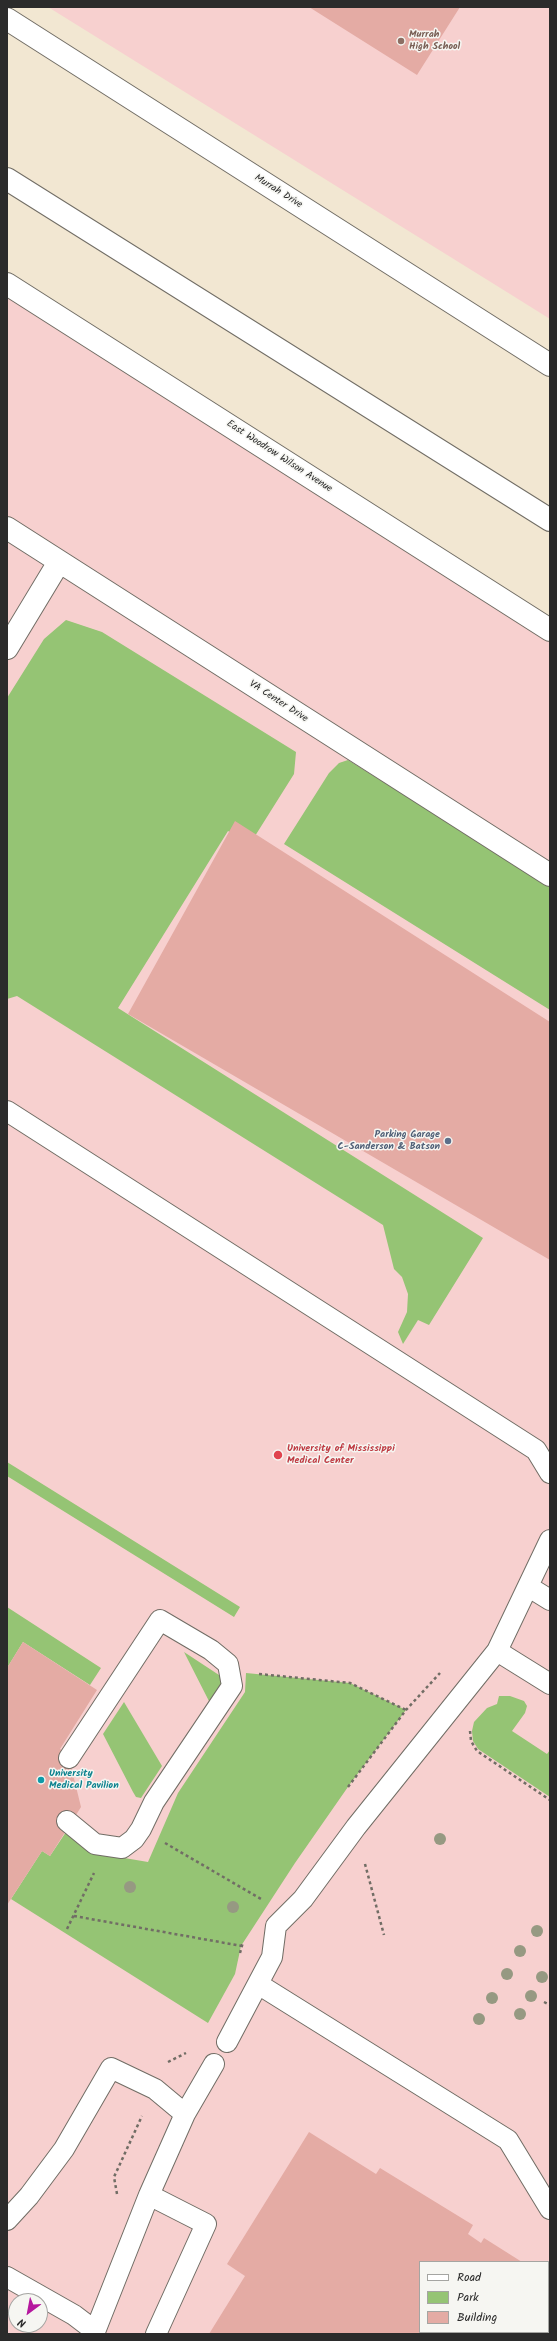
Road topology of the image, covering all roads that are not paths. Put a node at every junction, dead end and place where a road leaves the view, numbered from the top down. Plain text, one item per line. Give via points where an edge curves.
1 (7, 19) edge
2 (7, 179) edge
3 (7, 284) edge
4 (550, 365) edge
5 (550, 520) edge
6 (7, 528) edge
7 (59, 562) junction
8 (550, 630) edge
9 (7, 648) edge
10 (550, 875) edge
11 (7, 1111) edge
12 (550, 1473) edge
13 (550, 1540) edge
14 (529, 1587) junction
15 (550, 1600) edge
16 (497, 1652) junction
17 (550, 1684) edge
18 (69, 1758) dead end
19 (67, 1820) dead end
20 (258, 1984) junction
21 (227, 2042) dead end
22 (214, 2064) dead end
23 (185, 2114) junction
24 (149, 2194) junction
25 (550, 2209) edge
26 (7, 2220) edge
27 (7, 2277) edge
28 (95, 2333) edge
29 (156, 2334) edge

1 - 4 street, Murrah Drive
2 - 5 street
3 - 8 street, East Woodrow Wilson Avenue
6 - 7 street, VA Center Drive
7 - 9 street
7 - 10 street, VA Center Drive
11 - 12 lane via 536,1450
13 - 14 lane
14 - 15 lane
14 - 16 lane
16 - 17 lane
16 - 20 lane via 356,1827 303,1899 276,1926 272,1957
18 - 19 lane via 160,1620 211,1650 228,1664 232,1686 154,1802 134,1839 122,1848 95,1844
20 - 21 lane
20 - 25 lane via 508,2140
22 - 23 lane
23 - 24 lane
23 - 26 lane via 155,2089 111,2068 64,2149 30,2196
24 - 28 lane
24 - 29 lane via 206,2224
27 - 28 lane via 74,2315

